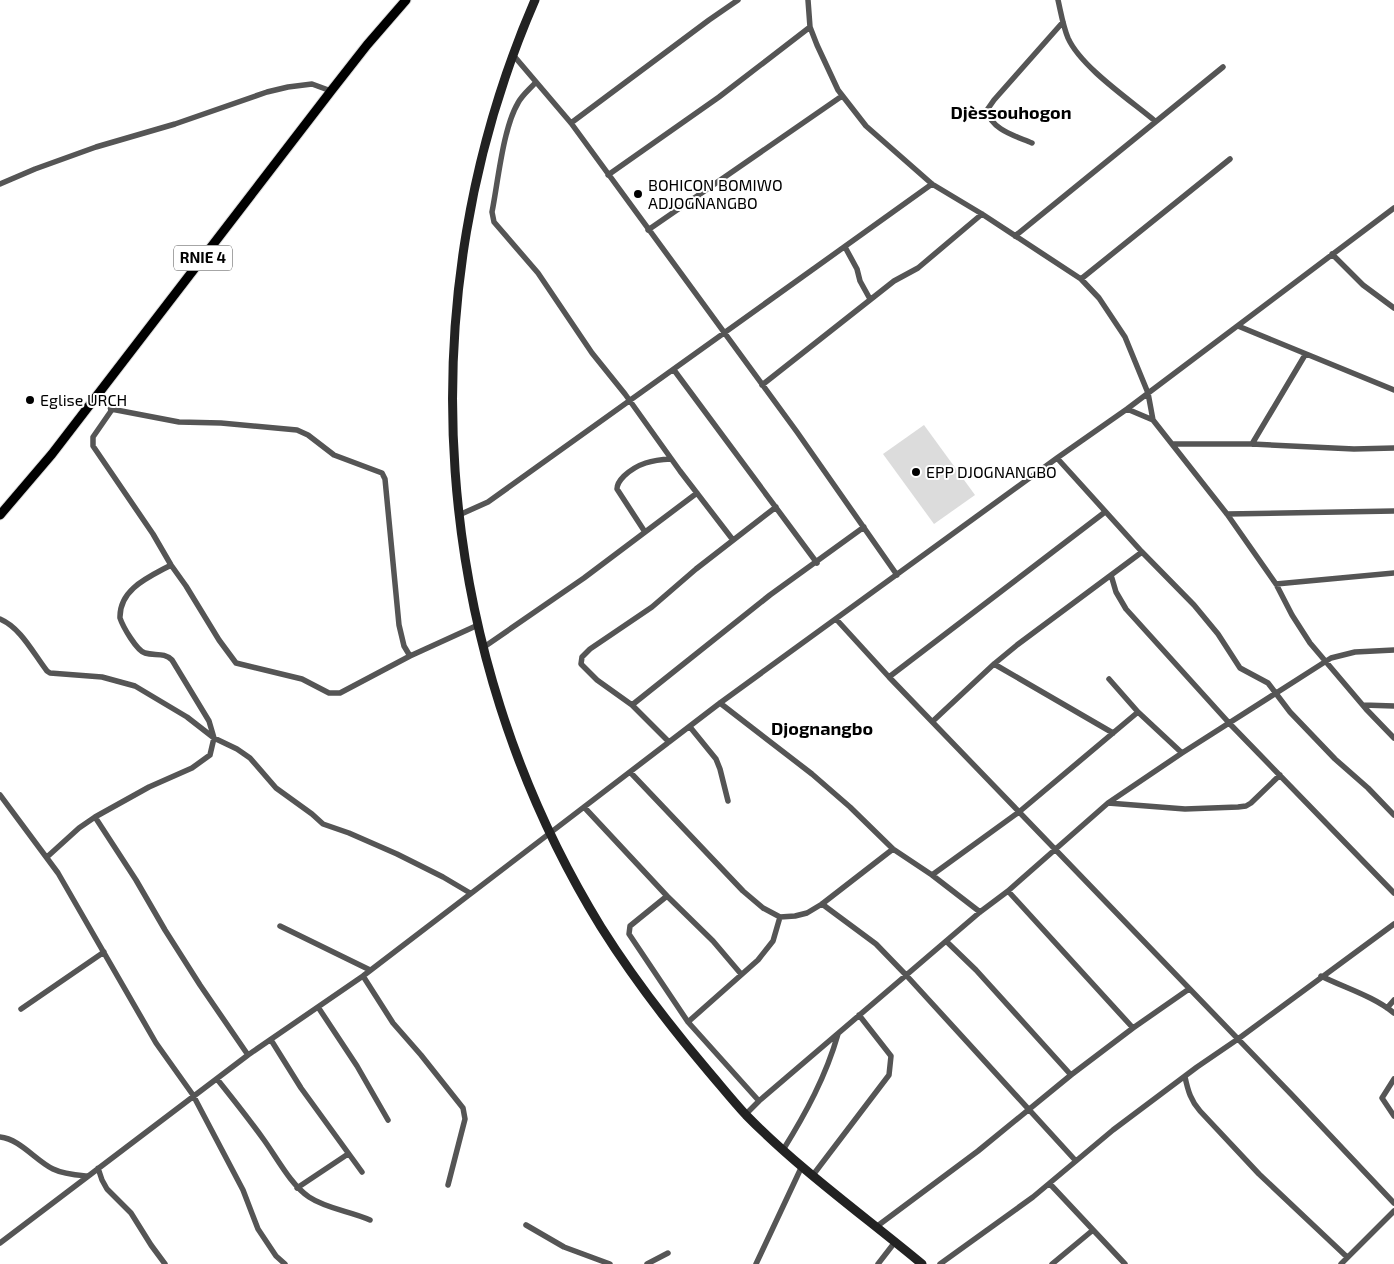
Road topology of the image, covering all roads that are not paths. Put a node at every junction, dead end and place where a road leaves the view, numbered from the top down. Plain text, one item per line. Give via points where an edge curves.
1 (406, 0) edge
2 (535, 0) edge
3 (738, 0) edge
4 (808, 0) edge
5 (1058, 0) edge
6 (1063, 22) junction
7 (810, 27) junction
8 (513, 55) junction
9 (1223, 67) dead end
10 (536, 82) junction
11 (331, 91) junction
12 (842, 96) junction
13 (1155, 121) junction
14 (570, 123) junction
15 (1032, 143) dead end
16 (1230, 159) dead end
17 (608, 175) junction
18 (0, 184) edge
19 (932, 184) junction
20 (1394, 208) edge
21 (982, 214) junction
22 (648, 230) junction
23 (1015, 236) junction
24 (845, 247) junction
25 (1332, 254) junction
26 (1081, 279) junction
27 (870, 299) junction
28 (1394, 308) edge
29 (1238, 326) junction
30 (724, 334) junction
31 (1306, 355) junction
32 (674, 370) junction
33 (762, 385) junction
34 (1394, 390) edge
35 (99, 392) junction
36 (1148, 393) junction
37 (630, 401) junction
38 (111, 409) junction
39 (1127, 409) junction
40 (1153, 420) junction
41 (1172, 444) junction
42 (1252, 444) junction
43 (1394, 448) edge
44 (1056, 458) junction
45 (671, 460) junction
46 (697, 494) junction
47 (776, 507) junction
48 (1394, 511) edge
49 (1105, 512) junction
50 (1227, 514) junction
51 (0, 515) edge
52 (459, 515) junction
53 (864, 527) junction
54 (645, 532) junction
55 (734, 540) junction
56 (1142, 552) junction
57 (816, 563) junction
58 (171, 565) junction
59 (1394, 573) edge
60 (897, 575) junction
61 (1111, 575) junction
62 (1276, 584) junction
63 (0, 619) edge
64 (836, 619) junction
65 (478, 625) junction
66 (483, 648) junction
67 (1394, 650) edge
68 (410, 656) junction
69 (1325, 662) junction
70 (994, 664) junction
71 (889, 677) junction
72 (1109, 679) dead end
73 (1275, 694) junction
74 (720, 703) junction
75 (632, 705) junction
76 (1363, 705) junction
77 (1394, 706) edge
78 (1138, 712) junction
79 (933, 721) junction
80 (1230, 724) junction
81 (690, 727) junction
82 (1112, 733) junction
83 (214, 738) junction
84 (1394, 738) edge
85 (669, 742) junction
86 (1182, 753) junction
87 (630, 772) junction
88 (1280, 775) junction
89 (0, 795) edge
90 (728, 802) dead end
91 (1108, 804) junction
92 (584, 807) junction
93 (1019, 812) junction
94 (1394, 815) edge
95 (95, 817) junction
96 (550, 832) junction
97 (1056, 849) junction
98 (893, 850) junction
99 (47, 857) junction
100 (932, 875) junction
101 (1008, 891) junction
102 (470, 893) junction
103 (1394, 894) edge
104 (668, 896) junction
105 (822, 904) junction
106 (980, 912) junction
107 (780, 917) junction
108 (1394, 924) edge
109 (280, 926) dead end
110 (947, 942) junction
111 (104, 952) junction
112 (370, 970) junction
113 (740, 974) junction
114 (906, 975) junction
115 (363, 976) junction
116 (1322, 976) junction
117 (1189, 989) junction
118 (1394, 1000) edge
119 (318, 1007) junction
120 (1388, 1008) junction
121 (21, 1009) dead end
122 (1394, 1013) edge
123 (859, 1016) junction
124 (688, 1022) junction
125 (1133, 1028) junction
126 (838, 1034) junction
127 (1238, 1039) junction
128 (271, 1040) junction
129 (248, 1054) junction
130 (1071, 1075) junction
131 (1185, 1077) junction
132 (217, 1079) junction
133 (1394, 1079) edge
134 (193, 1095) junction
135 (759, 1101) junction
136 (1030, 1110) junction
137 (746, 1114) junction
138 (1394, 1116) edge
139 (388, 1120) dead end
140 (0, 1137) edge
141 (782, 1150) junction
142 (348, 1154) junction
143 (1076, 1160) junction
144 (802, 1166) junction
145 (98, 1168) junction
146 (362, 1172) dead end
147 (813, 1175) junction
148 (87, 1176) junction
149 (1050, 1184) junction
150 (448, 1185) dead end
151 (298, 1188) junction
152 (1394, 1203) edge
153 (1394, 1211) edge
154 (370, 1220) dead end
155 (526, 1225) dead end
156 (876, 1227) junction
157 (1092, 1230) junction
158 (895, 1242) junction
159 (0, 1243) edge
160 (668, 1253) dead end
161 (1348, 1257) junction
162 (165, 1264) edge
163 (285, 1264) edge
164 (610, 1264) edge
165 (647, 1264) edge
166 (756, 1264) edge
167 (878, 1264) edge
168 (922, 1264) edge
169 (940, 1264) edge
170 (1052, 1264) edge
171 (1126, 1264) edge
172 (1341, 1264) edge

1 - 11 main road, RNIE 4
2 - 8 main road
3 - 14 street
4 - 7 street
5 - 6 street
6 - 13 street via 1071,42 1091,68
6 - 15 street via 987,110 992,122 1000,129
7 - 12 street
7 - 17 street via 719,97
8 - 10 street
8 - 52 main road via 487,134 459,275 452,397
9 - 13 street
10 - 14 street
10 - 37 street via 514,110 492,217 538,273 592,353
11 - 18 street via 312,84 267,92 96,147
11 - 35 main road, RNIE 4
12 - 19 street via 866,126
12 - 22 street
13 - 23 street
14 - 17 street
16 - 26 street
17 - 22 street
19 - 21 street
19 - 24 street
20 - 25 street
21 - 23 street
21 - 27 street via 918,268
22 - 30 street
23 - 26 street
24 - 27 street
24 - 30 street
25 - 28 street via 1363,285
25 - 29 street
26 - 36 street via 1121,330
27 - 33 street
29 - 31 street
29 - 36 street
30 - 32 street
30 - 33 street
31 - 34 street
31 - 42 street
32 - 37 street
32 - 47 street
33 - 53 street
35 - 38 street
35 - 51 main road, RNIE 4
36 - 39 street
36 - 40 street
37 - 45 street
37 - 52 street via 488,502
38 - 58 street via 93,437 93,446
38 - 68 street via 179,422 289,428 302,432 334,454 382,473 399,624
39 - 40 street
39 - 44 street
40 - 41 street
41 - 42 street
41 - 50 street
42 - 43 street
44 - 49 street
44 - 60 street
45 - 46 street
45 - 54 street via 639,464 617,486
46 - 54 street
46 - 55 street
47 - 55 street
47 - 57 street
48 - 50 street
49 - 56 street
49 - 71 street
50 - 62 street
52 - 65 main road
53 - 57 street
53 - 60 street
54 - 66 street
55 - 75 street via 659,602 582,657 581,664 589,674
56 - 61 street
56 - 73 street via 1194,605 1240,668 1264,680
57 - 75 street
58 - 68 street via 232,659 239,664 302,679 337,694
58 - 83 street via 138,583 123,600 120,618 140,651 164,655 172,660 206,714
59 - 62 street
60 - 64 street
61 - 70 street
61 - 80 street via 1126,609
62 - 69 street via 1301,630
63 - 83 street via 11,624 50,673 102,677 135,686
64 - 71 street
64 - 74 street
65 - 66 main road
65 - 68 street
66 - 96 main road via 515,750
67 - 69 street via 1355,652 1338,655
69 - 73 street
69 - 76 street
70 - 79 street
70 - 82 street
71 - 79 street
72 - 78 street
73 - 80 street
73 - 94 street via 1335,759
74 - 81 street
74 - 98 street via 812,774
75 - 85 street
76 - 77 street
76 - 84 street
78 - 82 street
78 - 86 street
79 - 93 street
80 - 86 street
80 - 88 street
81 - 85 street
81 - 90 street via 716,759
82 - 93 street
83 - 95 street via 208,758
83 - 102 street via 250,758 276,788 323,824 396,854
85 - 87 street
86 - 91 street
87 - 92 street
87 - 107 street via 743,890 763,908
88 - 91 street via 1251,803 1238,808 1185,809
88 - 103 street
89 - 99 street
91 - 97 street
92 - 96 street
92 - 104 street
93 - 97 street
93 - 100 street
95 - 99 street
95 - 129 street via 200,985
96 - 102 street
96 - 137 main road via 600,926 636,979 670,1026
97 - 101 street
97 - 117 street
98 - 100 street
98 - 105 street
99 - 111 street
100 - 106 street
101 - 106 street
101 - 125 street
102 - 112 street
104 - 113 street via 713,941
104 - 124 street via 630,926 629,934
105 - 107 street via 807,913
105 - 114 street via 876,944
106 - 110 street
107 - 113 street via 770,946
108 - 116 street
109 - 112 street
110 - 114 street
110 - 130 street
111 - 121 street
111 - 134 street via 156,1043
112 - 115 street
113 - 124 street
114 - 123 street
114 - 136 street
115 - 119 street
115 - 150 street via 393,1023 463,1108 466,1119
116 - 120 street
116 - 127 street
117 - 125 street
117 - 127 street
118 - 120 street
119 - 128 street
119 - 139 street
120 - 122 street
123 - 126 street
123 - 147 street via 891,1056 889,1075
124 - 135 street
125 - 130 street
126 - 135 street
126 - 141 street via 807,1111
127 - 131 street
127 - 152 street
128 - 129 street
128 - 142 street
129 - 132 street
130 - 136 street
131 - 143 street
131 - 161 street via 1188,1092 1200,1111 1259,1174
132 - 134 street
132 - 151 street
133 - 138 street via 1382,1098
134 - 145 street
134 - 163 street via 243,1190 258,1229
135 - 137 street
136 - 143 street
136 - 156 street
137 - 141 main road
140 - 148 street via 11,1139 55,1170
141 - 144 main road
142 - 146 street
142 - 151 street
143 - 149 street
144 - 147 main road
144 - 166 street
145 - 148 street
145 - 162 street via 107,1189 132,1213
147 - 156 main road
148 - 159 street
149 - 157 street
149 - 169 street
151 - 154 street via 323,1205
153 - 161 street
155 - 164 street via 564,1247
156 - 158 main road
157 - 170 street
157 - 171 street
158 - 167 street
158 - 168 main road
160 - 165 street
161 - 172 street

